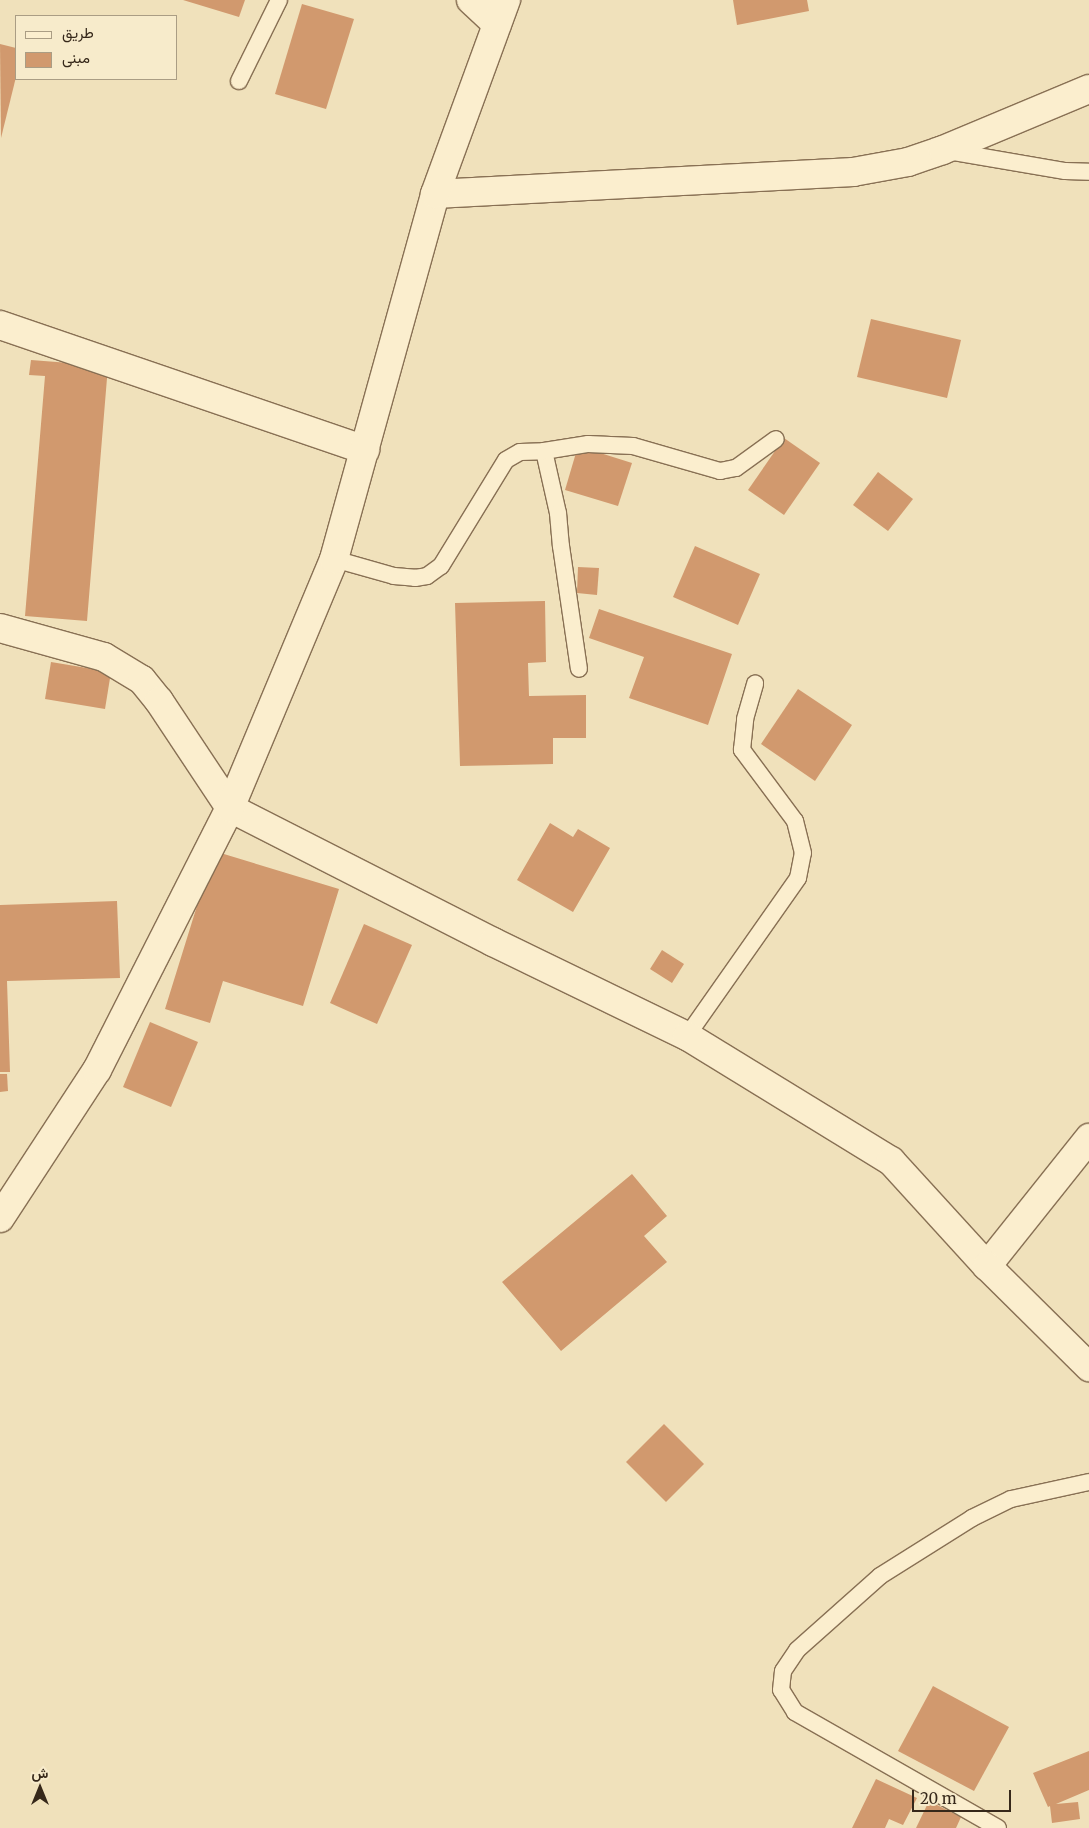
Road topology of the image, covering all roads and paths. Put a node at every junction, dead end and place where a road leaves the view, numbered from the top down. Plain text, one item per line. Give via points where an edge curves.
1 (279, 0) edge
2 (471, 0) edge
3 (501, 12) edge
4 (239, 82) dead end
5 (1089, 88) edge
6 (944, 150) junction
7 (1089, 172) edge
8 (436, 194) junction
9 (0, 325) edge
10 (776, 439) dead end
11 (365, 450) junction
12 (544, 451) junction
13 (334, 560) junction
14 (0, 628) edge
15 (579, 669) dead end
16 (755, 683) dead end
17 (230, 808) junction
18 (688, 1036) junction
19 (1089, 1138) edge
20 (0, 1218) edge
21 (987, 1266) junction
22 (1089, 1367) edge
23 (1089, 1482) edge
24 (998, 1828) edge

1 - 4 lane
2 - 3 street
3 - 8 street
5 - 6 street
6 - 7 lane via 1065,171
6 - 8 street via 908,162 853,172
8 - 11 street
9 - 11 street
10 - 12 lane via 736,468 720,470 633,446 588,444
11 - 13 street
12 - 13 lane via 520,452 506,460 441,566 427,576 394,576
12 - 15 lane via 558,513
13 - 17 street
14 - 17 street via 104,657 142,680
16 - 18 lane via 745,719 742,750 795,821 803,853 798,878
17 - 18 street via 493,942
17 - 20 street via 97,1070
18 - 21 street via 891,1162
19 - 21 street
21 - 22 street
23 - 24 lane via 1011,1500 972,1518 880,1576 797,1650 783,1671 781,1690 795,1712

